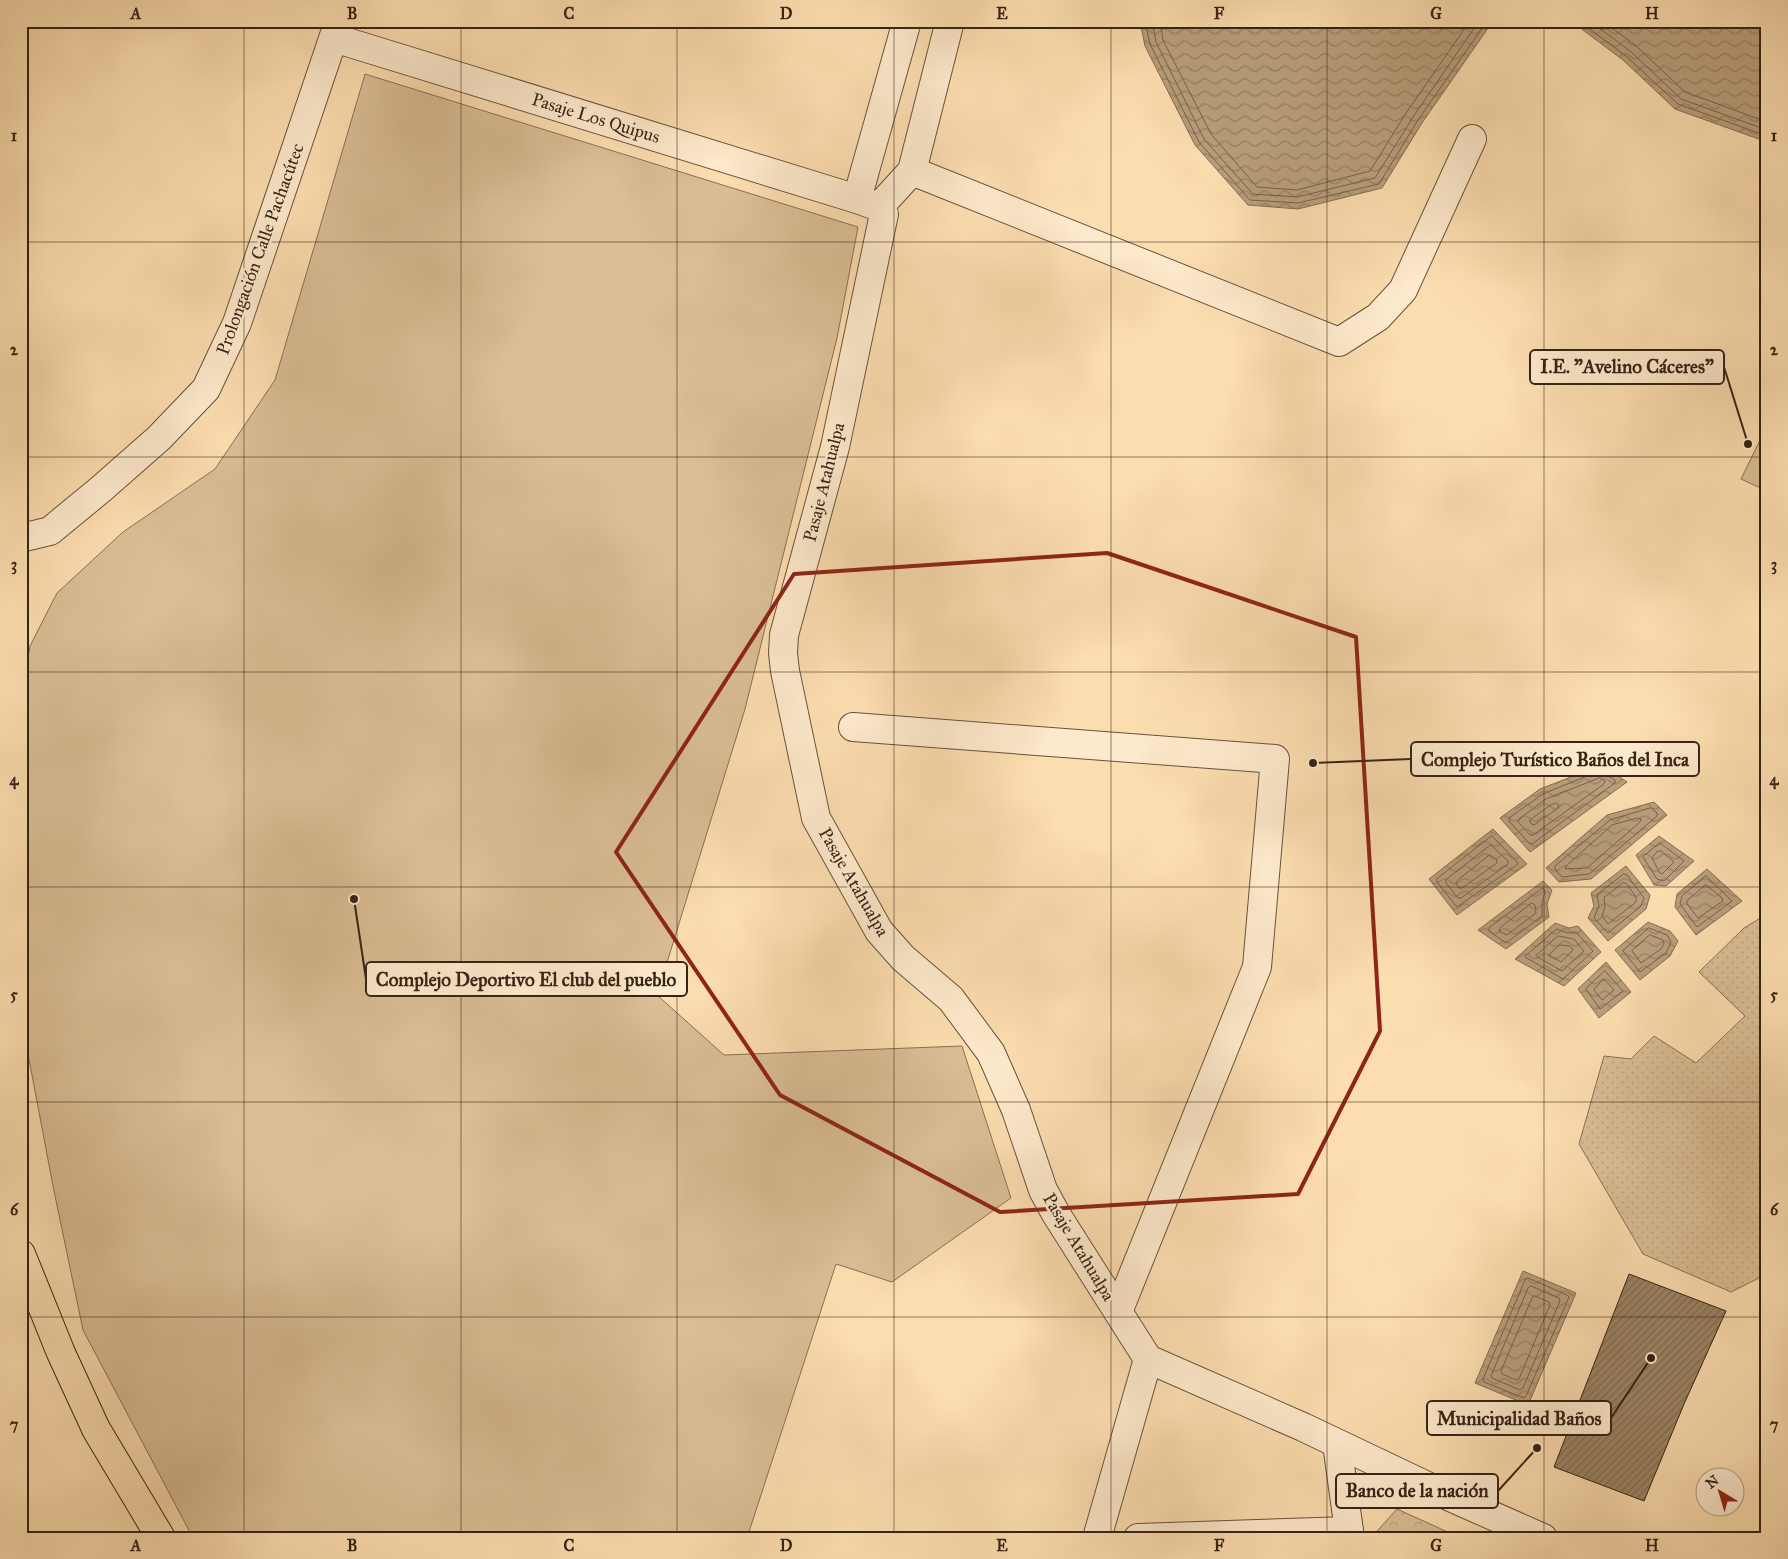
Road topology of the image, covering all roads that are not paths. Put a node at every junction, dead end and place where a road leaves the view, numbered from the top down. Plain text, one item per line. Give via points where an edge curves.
1 (907, 21) edge
2 (950, 21) edge
3 (337, 30) edge
4 (1472, 139) dead end
5 (912, 171) junction
6 (868, 203) junction
7 (21, 538) edge
8 (853, 727) dead end
9 (21, 1254) edge
10 (1118, 1312) junction
11 (1148, 1359) junction
12 (1337, 1444) junction
13 (1349, 1534) edge
14 (161, 1538) edge
15 (1097, 1538) edge
16 (1138, 1538) edge
17 (1543, 1538) edge

1 - 6 street, Pasaje Atahualpa
2 - 5 street
3 - 6 street, Pasaje Los Quipus
3 - 7 street, Prolongación Calle Pachacútec via 237,323 206,389 159,438 50,531
4 - 5 street via 1404,290 1378,317 1339,342
5 - 6 street
6 - 10 street, Pasaje Atahualpa via 884,214 835,447 784,635 785,671 816,818 879,931 902,958 951,999 991,1053 1016,1110 1043,1190
8 - 10 street via 1275,759 1257,967
9 - 14 main road via 96,1429
10 - 11 street, Pasaje Atahualpa
11 - 12 street
11 - 15 street
12 - 13 street
12 - 17 street
13 - 16 street

